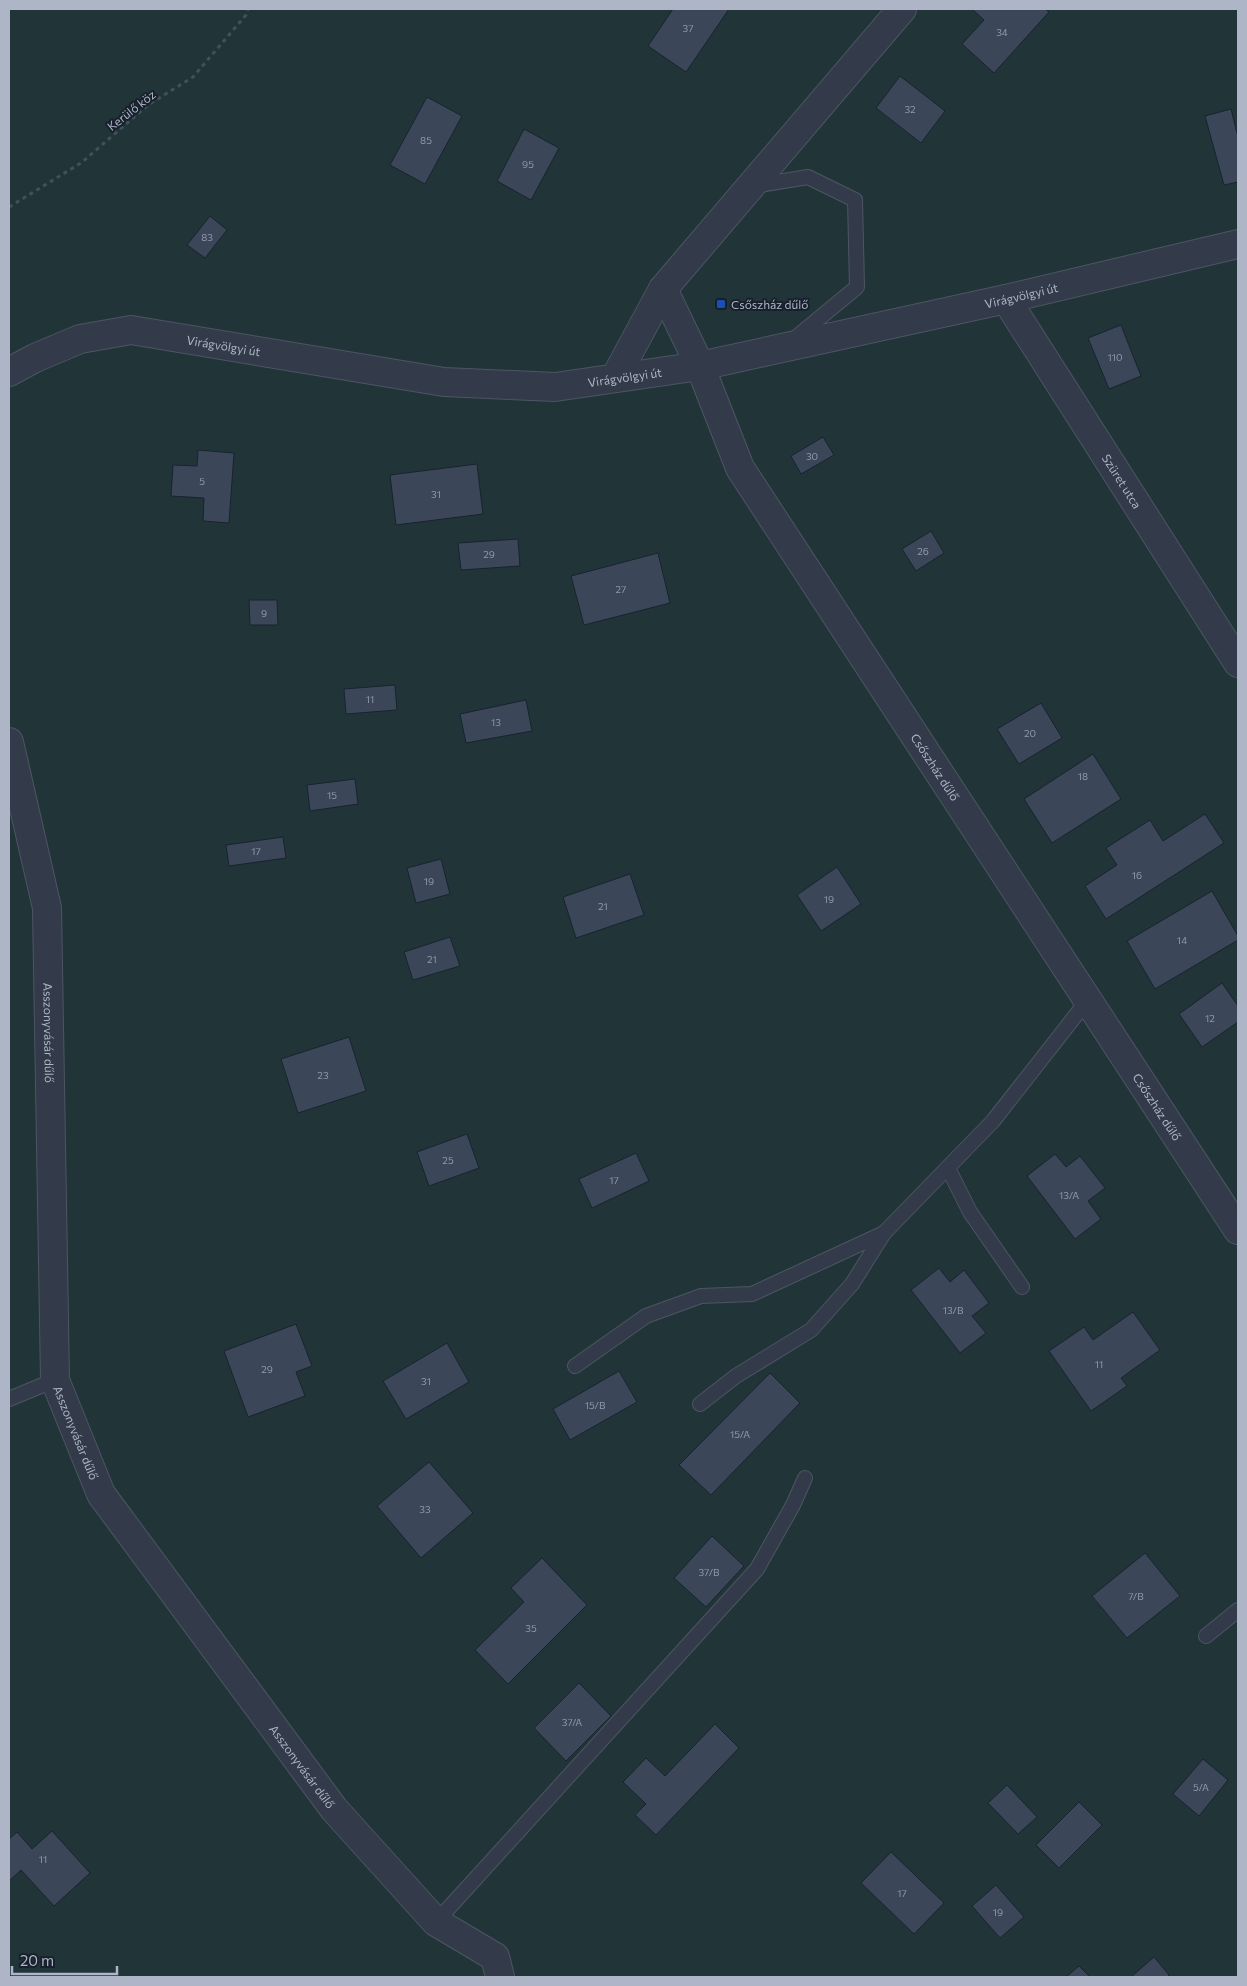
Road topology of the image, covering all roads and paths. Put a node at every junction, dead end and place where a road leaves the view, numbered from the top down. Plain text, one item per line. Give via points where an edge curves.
1 (248, 9) edge
2 (902, 9) edge
3 (751, 187) junction
4 (9, 207) edge
5 (1238, 244) edge
6 (663, 289) junction
7 (1006, 299) junction
8 (785, 347) junction
9 (700, 366) junction
10 (9, 372) edge
11 (615, 378) junction
12 (1238, 663) edge
13 (9, 742) edge
14 (1087, 1001) junction
15 (948, 1168) junction
16 (1238, 1230) edge
17 (884, 1233) junction
18 (1022, 1287) dead end
19 (575, 1366) dead end
20 (55, 1380) junction
21 (9, 1399) edge
22 (700, 1404) dead end
23 (805, 1478) dead end
24 (1238, 1610) edge
25 (1206, 1636) dead end
26 (436, 1922) junction
27 (500, 1977) edge

1 - 4 path, Kerülő köz via 193,77 148,105 81,163
2 - 3 street
3 - 6 street
3 - 8 lane via 808,177 855,200 857,287
5 - 7 street, Virágvölgyi út
6 - 9 street, Csőszház dűlő
6 - 11 street
7 - 8 street, Virágvölgyi út
7 - 12 street, Szüret utca
8 - 9 street, Virágvölgyi út
9 - 11 street, Virágvölgyi út
9 - 14 street, Csőszház dűlő via 740,468
10 - 11 street, Virágvölgyi út via 80,339 131,330 444,382 555,387
13 - 20 street, Asszonyvásár dűlő via 46,908
14 - 15 lane via 993,1121
14 - 16 street, Csőszház dűlő
15 - 17 lane
15 - 18 lane via 970,1212
17 - 19 lane via 752,1294 701,1296 646,1316
17 - 22 lane via 852,1284 811,1330 736,1376
20 - 21 lane
20 - 26 street, Asszonyvásár dűlő via 101,1494 334,1809
23 - 26 lane via 757,1569
24 - 25 lane
26 - 27 street, Asszonyvásár dűlő via 494,1956

